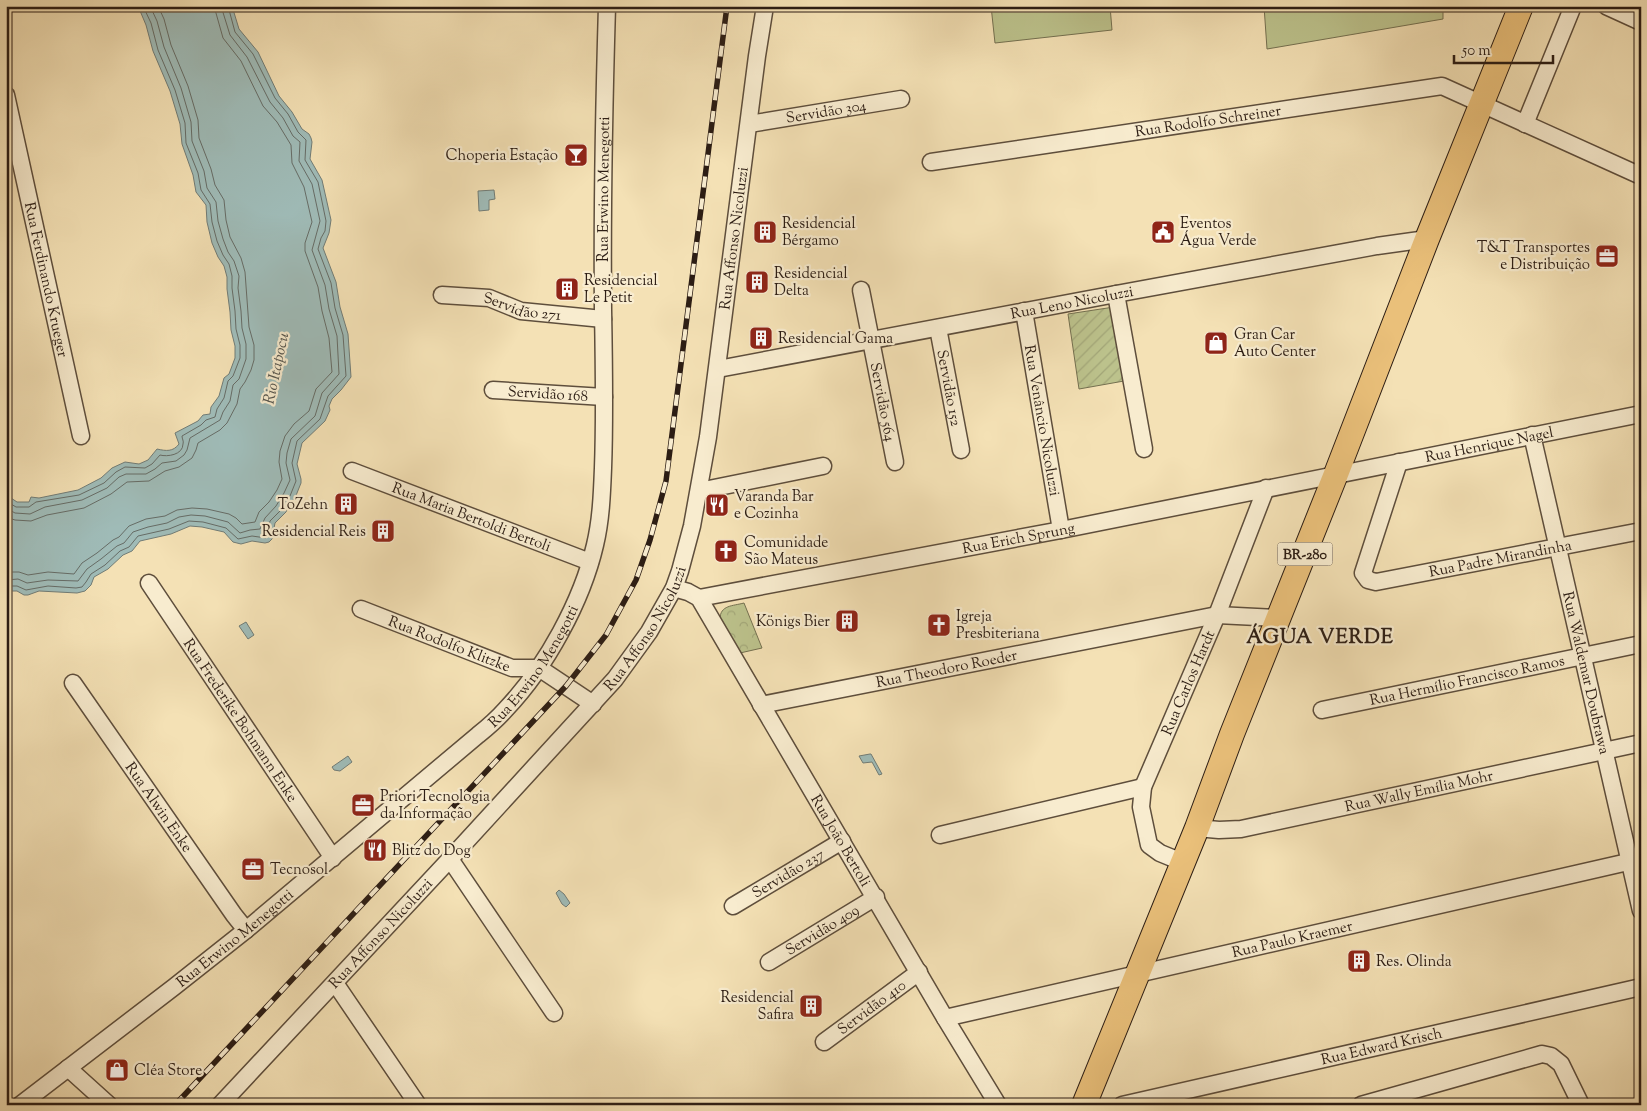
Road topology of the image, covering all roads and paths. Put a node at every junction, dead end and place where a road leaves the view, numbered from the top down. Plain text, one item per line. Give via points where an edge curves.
1 (607, 6) edge
2 (765, 6) edge
3 (1521, 6) edge
4 (1573, 6) edge
5 (1606, 6) edge
6 (1641, 22) edge
7 (6, 95) edge
8 (901, 99) dead end
9 (1481, 104) junction
10 (749, 124) junction
11 (1525, 124) junction
12 (931, 162) dead end
13 (1641, 176) edge
14 (1427, 239) junction
15 (861, 290) dead end
16 (1116, 294) junction
17 (442, 295) dead end
18 (1024, 311) junction
19 (603, 319) junction
20 (938, 328) junction
21 (871, 340) junction
22 (718, 369) junction
23 (493, 390) dead end
24 (604, 397) junction
25 (1641, 414) edge
26 (1532, 435) junction
27 (81, 436) dead end
28 (1144, 449) dead end
29 (962, 450) dead end
30 (895, 462) dead end
31 (1399, 462) junction
32 (823, 466) dead end
33 (352, 471) dead end
34 (1336, 474) junction
35 (1266, 488) junction
36 (699, 491) junction
37 (1061, 530) junction
38 (1641, 531) edge
39 (1558, 547) junction
40 (590, 562) junction
41 (150, 583) dead end
42 (674, 588) junction
43 (699, 598) junction
44 (361, 609) dead end
45 (1217, 615) junction
46 (1279, 618) junction
47 (1641, 644) edge
48 (1583, 656) junction
49 (539, 668) junction
50 (73, 683) dead end
51 (593, 704) junction
52 (761, 705) junction
53 (1322, 710) dead end
54 (1641, 742) edge
55 (1604, 751) junction
56 (1143, 787) junction
57 (1197, 828) junction
58 (940, 835) dead end
59 (842, 841) junction
60 (333, 858) junction
61 (450, 859) junction
62 (1635, 860) edge
63 (1182, 862) junction
64 (876, 897) junction
65 (733, 906) dead end
66 (1641, 911) edge
67 (246, 930) junction
68 (769, 962) dead end
69 (1137, 974) junction
70 (921, 975) junction
71 (335, 983) junction
72 (1641, 987) edge
73 (554, 1013) dead end
74 (945, 1018) junction
75 (826, 1046) dead end
76 (68, 1068) junction
77 (1086, 1103) edge
78 (20, 1105) edge
79 (109, 1105) edge
80 (220, 1105) edge
81 (418, 1105) edge
82 (998, 1105) edge
83 (1122, 1105) edge
84 (1361, 1105) edge
85 (1581, 1105) edge

1 - 19 street, Rua Erwino Menegotti
2 - 10 street, Rua Affonso Nicoluzzi
3 - 9 highway, BR-280
4 - 11 street
5 - 6 street
7 - 27 street, Rua Ferdinando Krueger
8 - 10 street, Servidão 304
9 - 11 street, Rua Rodolfo Schreiner
9 - 12 street, Rua Rodolfo Schreiner via 1442,86 1432,87
9 - 14 highway, BR-280
10 - 22 street, Rua Affonso Nicoluzzi
11 - 13 street, Rua Rodolfo Schreiner
14 - 16 street, Rua Leno Nicoluzzi
14 - 34 highway, BR-280
15 - 21 street, Servidão 564
16 - 18 street, Rua Leno Nicoluzzi
16 - 28 street
17 - 19 street, Servidão 271 via 489,298 521,311
18 - 20 street, Rua Leno Nicoluzzi
18 - 37 street, Rua Venâncio Nicoluzzi
19 - 24 street, Rua Erwino Menegotti
20 - 21 street, Rua Leno Nicoluzzi
20 - 29 street, Servidão 152
21 - 22 street, Rua Leno Nicoluzzi
21 - 30 street, Servidão 564
22 - 36 street, Rua Affonso Nicoluzzi
23 - 24 street, Servidão 168
24 - 40 street, Rua Erwino Menegotti via 600,521
25 - 26 street, Rua Henrique Nagel
26 - 31 street, Rua Henrique Nagel
26 - 39 street, Rua Waldemar Doubrawa
31 - 34 street, Rua Henrique Nagel
31 - 39 street, Rua Padre Mirandinha via 1363,573 1368,580 1376,582
32 - 36 street
33 - 40 street, Rua Maria Bertoldi Bertoli
34 - 35 street, Rua Erich Sprung
34 - 46 highway, BR-280
35 - 37 street, Rua Erich Sprung
35 - 45 street, Rua Carlos Hardt
36 - 42 street, Rua Affonso Nicoluzzi
37 - 43 street, Rua Erich Sprung
38 - 39 street, Rua Padre Mirandinha
39 - 48 street, Rua Waldemar Doubrawa
40 - 49 street, Rua Erwino Menegotti via 579,595
41 - 60 street, Rua Frederike Bohmann Enke
42 - 43 street
42 - 51 street, Rua Affonso Nicoluzzi via 649,632
43 - 52 street, Rua João Bertoli
44 - 49 street, Rua Rodolfo Klitzke via 512,668
45 - 46 street, Rua Theodoro Roeder
45 - 52 street, Rua Theodoro Roeder
45 - 56 street, Rua Carlos Hardt
46 - 57 highway, BR-280
47 - 48 street, Rua Hermílio Francisco Ramos
48 - 53 street, Rua Hermílio Francisco Ramos
48 - 55 street, Rua Waldemar Doubrawa
49 - 51 street
49 - 60 street, Rua Erwino Menegotti via 507,708 485,729
50 - 67 street, Rua Alwin Enke
51 - 61 street, Rua Affonso Nicoluzzi
52 - 59 street, Rua João Bertoli
54 - 55 street, Rua Wally Emília Mohr
55 - 57 street, Rua Wally Emília Mohr via 1241,829
55 - 62 street, Rua Waldemar Doubrawa
56 - 58 street
56 - 63 street, Rua Carlos Hardt via 1141,807 1149,844 1160,853
57 - 63 highway, BR-280
59 - 64 street, Rua João Bertoli
59 - 65 street, Servidão 237
60 - 67 street, Rua Erwino Menegotti
61 - 71 street, Rua Affonso Nicoluzzi
61 - 73 street
62 - 66 street, Rua Waldemar Doubrawa
62 - 69 street, Rua Paulo Kraemer
63 - 69 highway, BR-280
64 - 68 street, Servidão 409
64 - 70 street, Rua João Bertoli
67 - 76 street, Rua Erwino Menegotti
69 - 74 street, Rua Paulo Kraemer
69 - 77 highway, BR-280
70 - 74 street, Rua João Bertoli
70 - 75 street
71 - 80 street, Rua Affonso Nicoluzzi
71 - 81 street
72 - 83 street, Rua Edward Krisch
74 - 82 street, Rua João Bertoli
76 - 78 street, Rua Erwino Menegotti
76 - 79 street
84 - 85 street via 1542,1054 1561,1064

